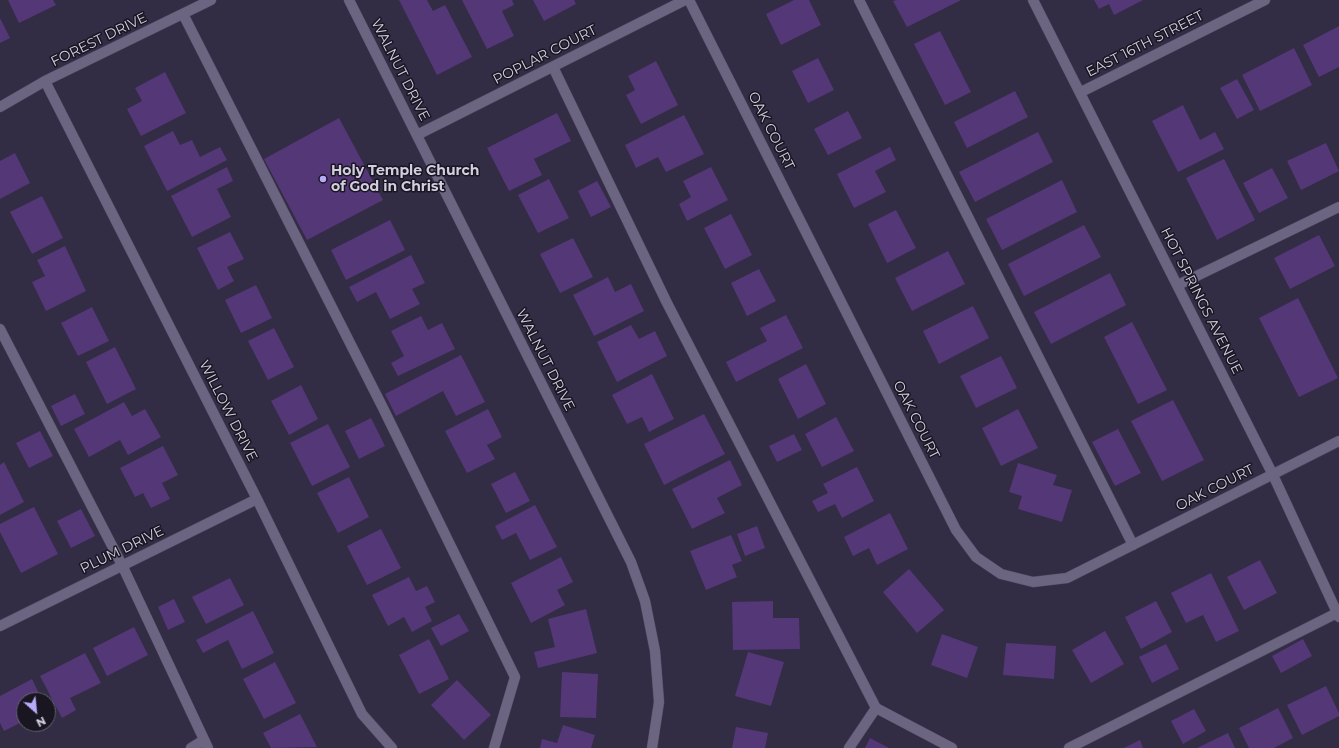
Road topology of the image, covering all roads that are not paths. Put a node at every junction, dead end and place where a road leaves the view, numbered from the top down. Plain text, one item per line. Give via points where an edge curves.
1 (211, 0) edge
2 (349, 0) edge
3 (685, 0) edge
4 (689, 0) edge
5 (859, 0) edge
6 (1033, 0) edge
7 (1265, 0) edge
8 (182, 14) junction
9 (553, 66) junction
10 (45, 81) junction
11 (1081, 92) junction
12 (0, 107) edge
13 (417, 135) junction
14 (1339, 207) edge
15 (1178, 285) junction
16 (0, 329) edge
17 (1339, 441) edge
18 (1273, 475) junction
19 (257, 499) junction
20 (1133, 545) junction
21 (122, 565) junction
22 (1338, 614) edge
23 (0, 626) edge
24 (876, 708) junction
25 (206, 744) edge
26 (191, 748) edge
27 (392, 748) edge
28 (494, 748) edge
29 (652, 748) edge
30 (849, 748) edge
31 (952, 748) edge
32 (1069, 748) edge

1 - 8 street, FOREST DRIVE
2 - 13 street, WALNUT DRIVE
3 - 9 street, POPLAR COURT
4 - 20 street, OAK COURT via 956,530 976,558 1001,574 1033,582 1068,578
5 - 20 street
6 - 11 street, HOT SPRINGS AVENUE
7 - 11 street, EAST 16TH STREET
8 - 10 street, FOREST DRIVE
8 - 28 street via 382,406 515,677
9 - 13 street, POPLAR COURT
9 - 24 street via 666,301
10 - 12 street, FOREST DRIVE
10 - 19 street, WILLOW DRIVE
11 - 15 street, HOT SPRINGS AVENUE
13 - 29 street, WALNUT DRIVE via 631,562 645,601 655,651 659,702
14 - 15 street
15 - 18 street, HOT SPRINGS AVENUE
16 - 21 street
17 - 18 street, OAK COURT
18 - 20 street, OAK COURT
18 - 22 street, HOT SPRINGS AVENUE
19 - 21 street, PLUM DRIVE
19 - 27 street, WILLOW DRIVE via 362,714
21 - 23 street, PLUM DRIVE
21 - 25 street
22 - 32 street
24 - 30 street
24 - 31 street
25 - 26 street

